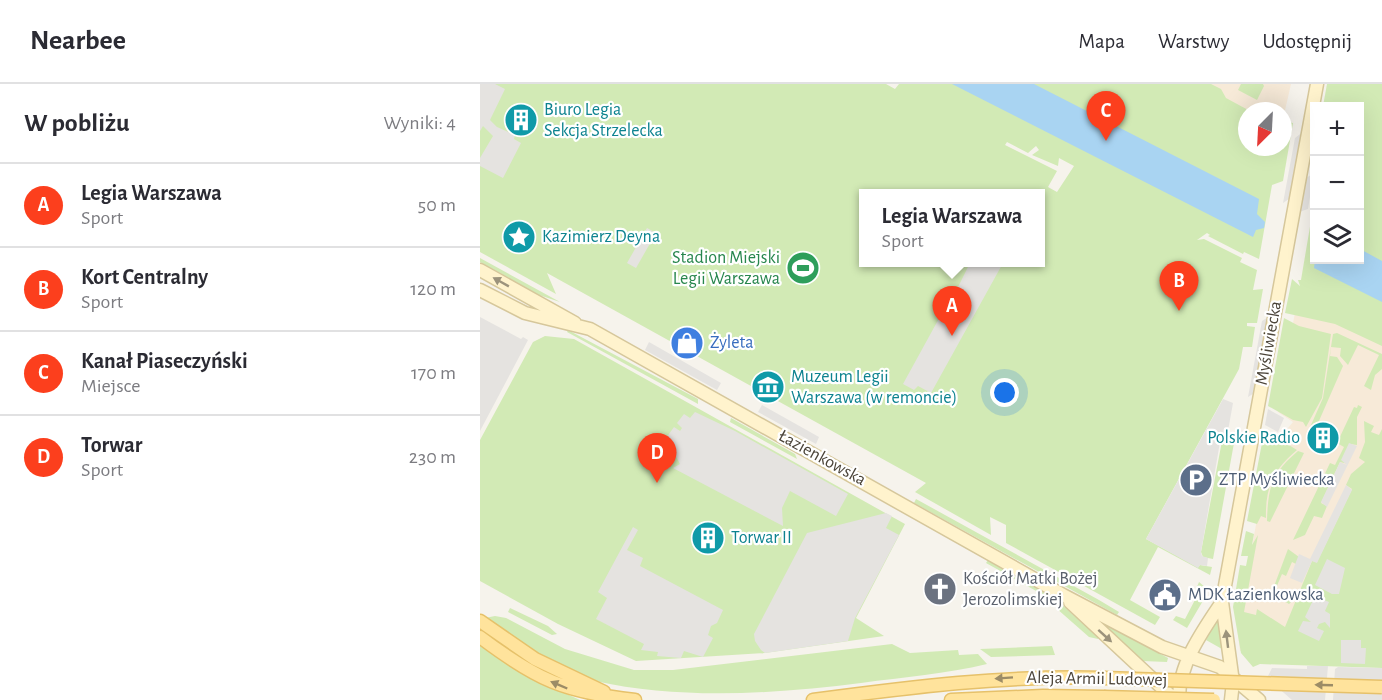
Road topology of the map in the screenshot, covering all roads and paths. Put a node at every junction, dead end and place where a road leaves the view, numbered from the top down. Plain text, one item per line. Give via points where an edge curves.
1 (1317, 84) edge
2 (480, 270) edge
3 (480, 290) edge
4 (578, 325) junction
5 (1063, 595) junction
6 (1222, 602) junction
7 (480, 621) edge
8 (480, 637) edge
9 (1190, 657) junction
10 (1232, 675) junction
11 (1382, 687) edge
12 (616, 697) junction
13 (635, 700) edge
14 (813, 700) edge
15 (951, 700) edge
16 (1177, 700) edge
17 (1214, 700) edge
18 (1231, 700) edge
19 (1259, 700) edge

1 - 6 street, Myśliwiecka
4 -> 2 street, Łazienkowska
3 - 4 street, Łazienkowska via 525,313
4 - 5 street, Łazienkowska
5 - 9 street, Łazienkowska via 1162,647
5 -> 16 street, Łazienkowska
6 - 9 street, Myśliwiecka
10 -> 6 street, Myśliwiecka
7 - 12 main road via 547,666
12 -> 8 main road via 558,686 526,670
9 - 10 street, Łazienkowska via 1213,663
9 - 16 street, Myśliwiecka
10 - 18 street, Myśliwiecka
10 - 19 street
11 -> 14 main road, Aleja Armii Ludowej, bridge via 1036,677
12 - 13 main road
15 - 17 main road, Aleja Armii Ludowej, bridge via 1033,696

